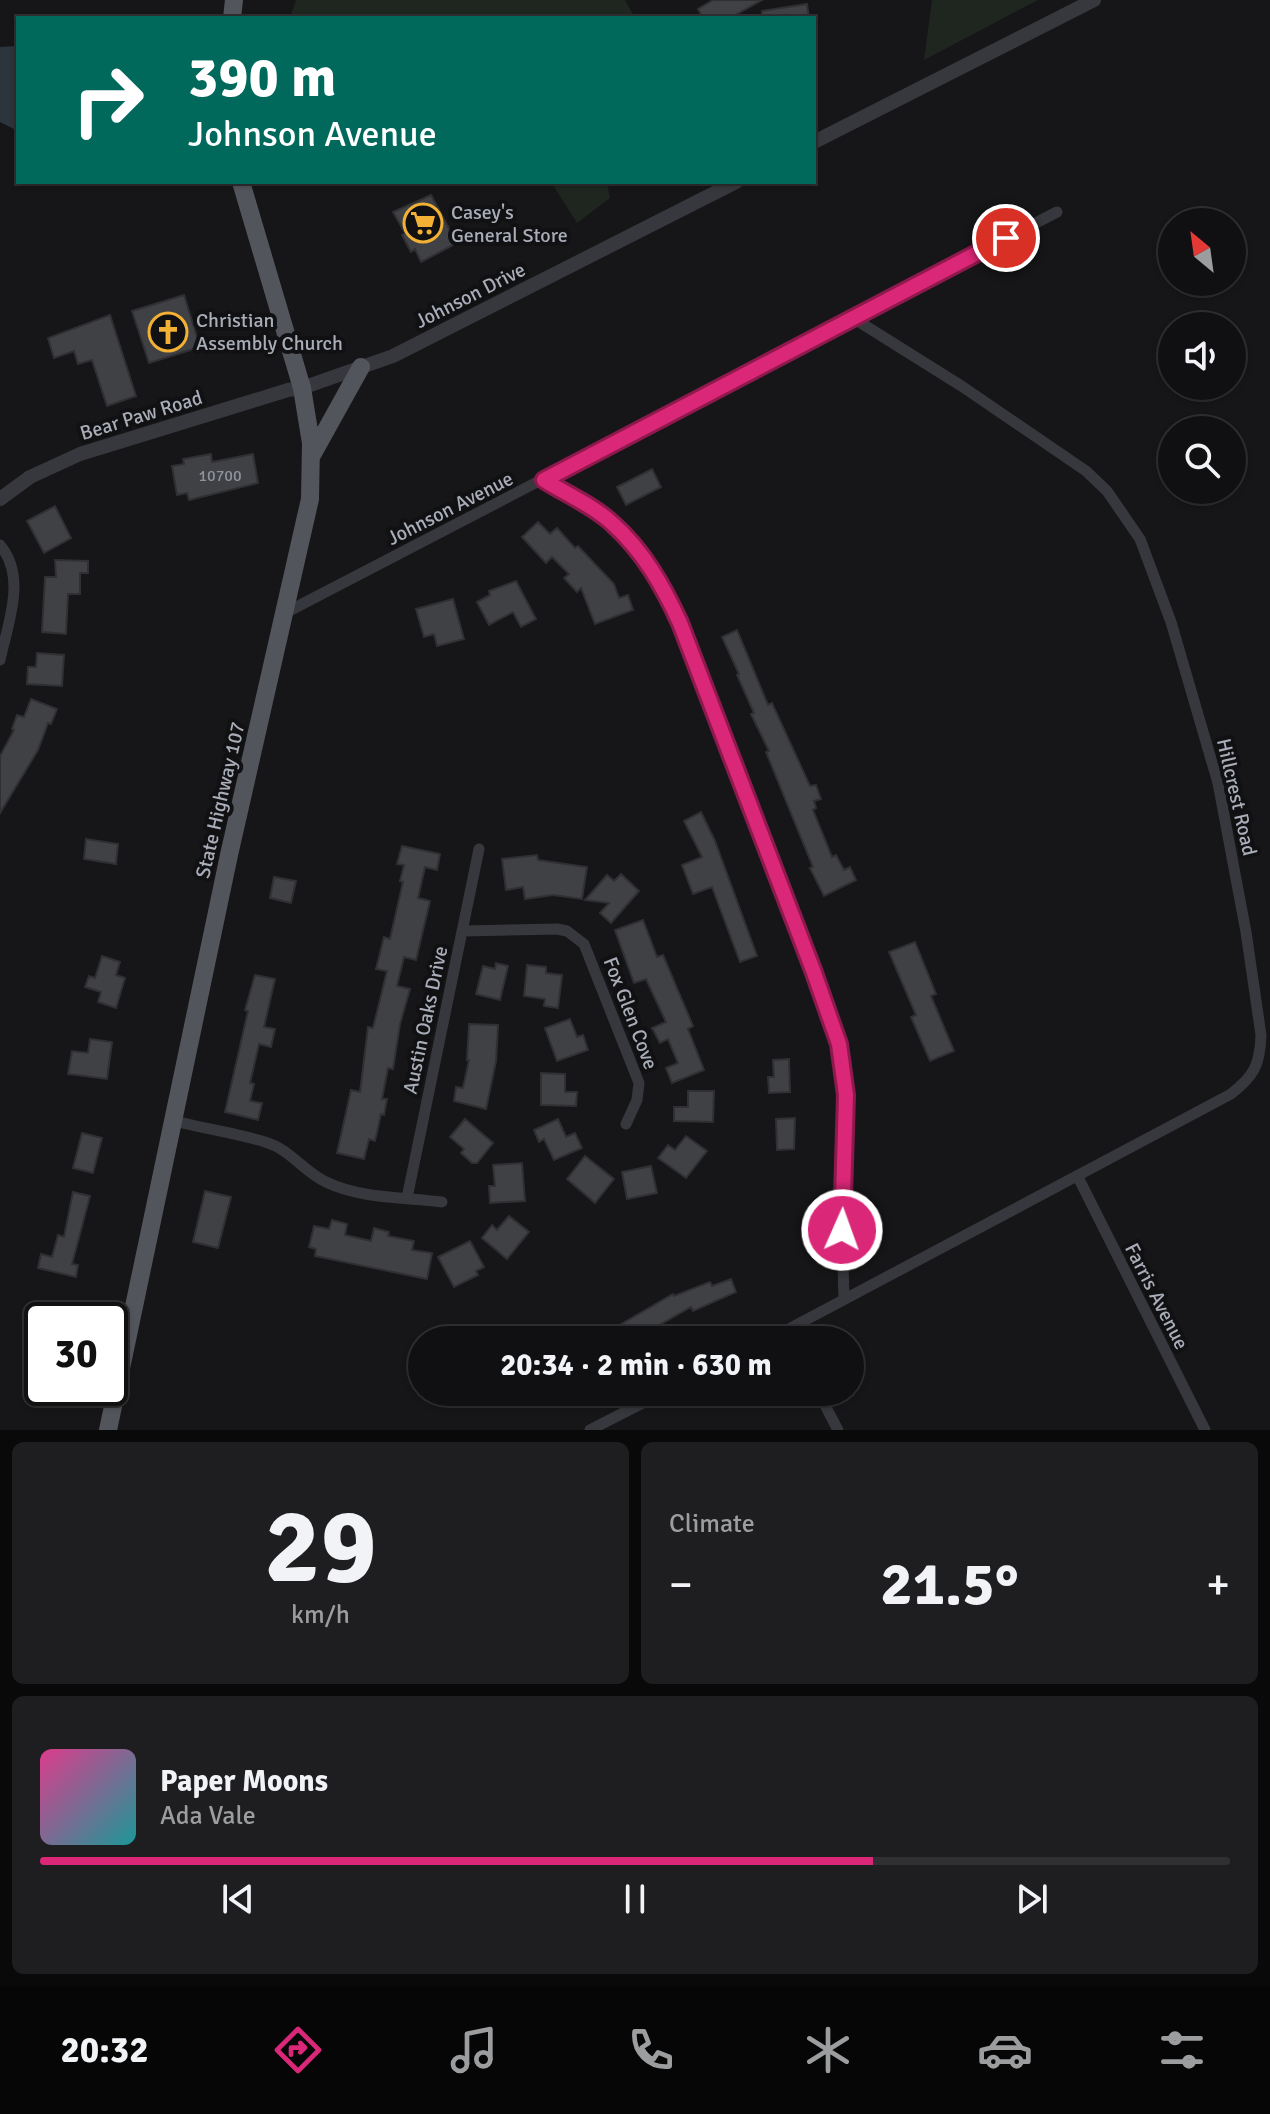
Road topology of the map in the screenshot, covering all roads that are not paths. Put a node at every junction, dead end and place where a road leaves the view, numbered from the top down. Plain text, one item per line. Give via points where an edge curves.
1 (1094, 0) edge
2 (816, 141) edge
3 (242, 184) edge
4 (732, 184) edge
5 (1057, 212) dead end
6 (853, 318) junction
7 (361, 367) junction
8 (302, 388) junction
9 (311, 457) junction
10 (544, 480) junction
11 (0, 499) edge
12 (0, 545) edge
13 (285, 613) junction
14 (0, 660) edge
15 (479, 849) dead end
16 (462, 931) junction
17 (175, 1121) junction
18 (626, 1124) dead end
19 (1078, 1177) junction
20 (407, 1198) junction
21 (442, 1202) dead end
22 (844, 1298) junction
23 (802, 1326) edge
24 (637, 1406) edge
25 (825, 1406) edge
26 (108, 1430) edge
27 (590, 1430) edge
28 (838, 1430) edge
29 (1205, 1430) edge

1 - 2 street
3 - 8 main road, State Highway 107
4 - 7 street, Johnson Drive via 393,356
5 - 6 street, Johnson Avenue
6 - 10 street, Johnson Avenue
6 - 19 street, Hillcrest Road via 1070,459 1107,491 1145,549 1218,783 1261,1035 1256,1069 1231,1094
7 - 8 street, Johnson Drive
7 - 9 main road
8 - 9 main road, State Highway 107
8 - 11 street, Bear Paw Road via 100,447 30,477
9 - 13 main road, State Highway 107 via 310,499
10 - 13 street, Johnson Avenue
10 - 22 street via 612,522 660,580 833,1024 844,1075
12 - 14 street via 9,556 15,588
13 - 17 main road, State Highway 107
15 - 16 street, Austin Oaks Drive
16 - 18 street, Fox Glen Cove via 557,929 584,944 639,1083
16 - 20 street, Austin Oaks Drive
17 - 20 street via 266,1142 325,1182 349,1190
17 - 26 main road, State Highway 107
19 - 22 street, Hillcrest Road
19 - 29 street, Farris Avenue
20 - 21 street
22 - 23 street, Hillcrest Road
24 - 27 street
25 - 28 street

